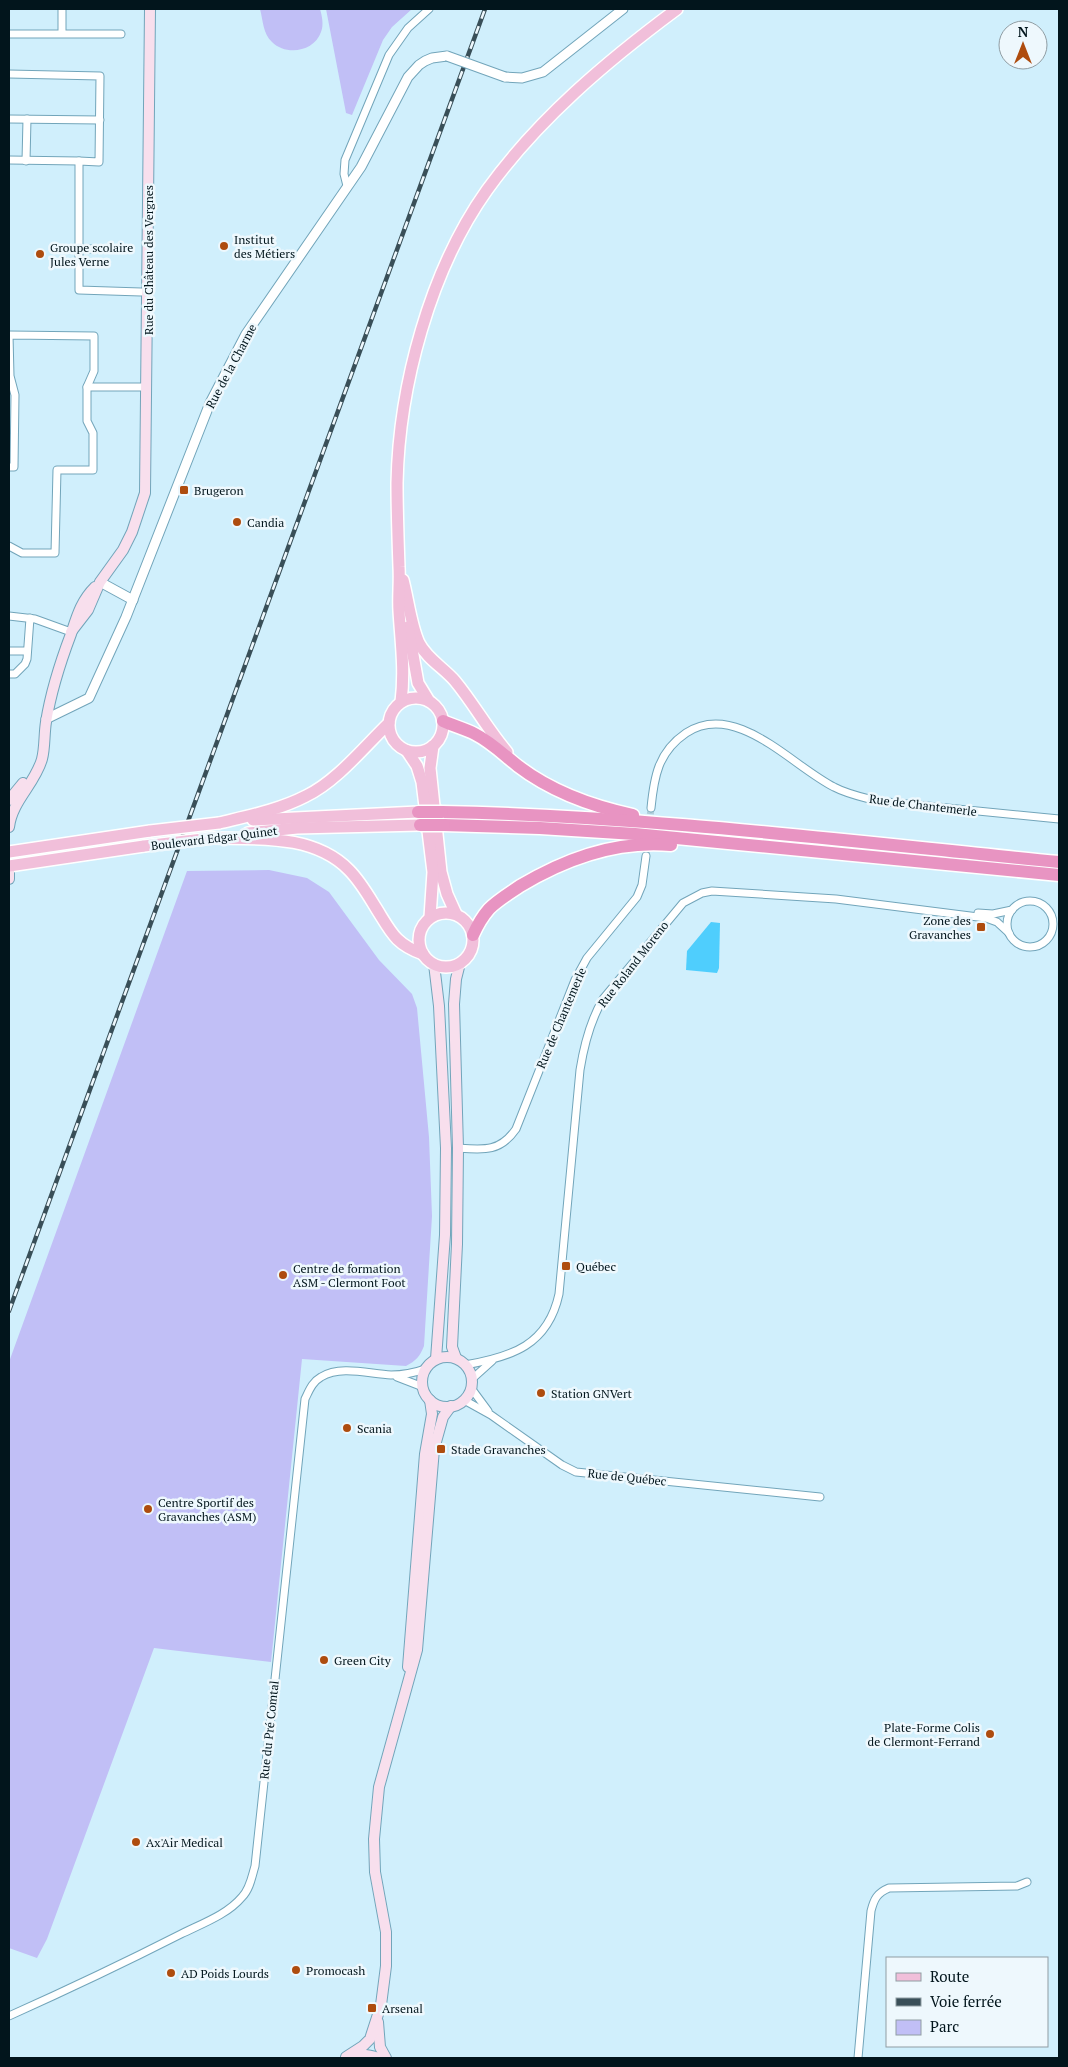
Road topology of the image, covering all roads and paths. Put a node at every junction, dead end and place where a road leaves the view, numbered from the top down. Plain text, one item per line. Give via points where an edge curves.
1 (62, 9) edge
2 (144, 9) edge
3 (150, 9) edge
4 (430, 9) edge
5 (623, 9) edge
6 (675, 9) edge
7 (62, 33) junction
8 (9, 34) edge
9 (121, 34) dead end
10 (9, 74) edge
11 (9, 119) edge
12 (27, 119) junction
13 (100, 120) junction
14 (9, 160) edge
15 (26, 161) junction
16 (79, 161) junction
17 (347, 186) junction
18 (79, 249) junction
19 (117, 249) dead end
20 (142, 292) junction
21 (87, 386) junction
22 (144, 387) junction
23 (9, 467) edge
24 (9, 546) edge
25 (399, 568) junction
26 (100, 582) junction
27 (133, 600) junction
28 (9, 616) edge
29 (30, 618) junction
30 (71, 632) junction
31 (9, 651) edge
32 (27, 651) junction
33 (9, 674) edge
34 (430, 701) junction
35 (401, 702) junction
36 (46, 719) junction
37 (443, 721) junction
38 (389, 723) junction
39 (43, 744) junction
40 (433, 746) junction
41 (407, 751) junction
42 (518, 767) junction
43 (9, 800) edge
44 (652, 808) tunnel mouth
45 (419, 818) junction
46 (1059, 819) edge
47 (219, 823) junction
48 (682, 826) junction
49 (9, 827) edge
50 (212, 838) junction
51 (776, 847) junction
52 (9, 852) edge
53 (646, 856) tunnel mouth
54 (1059, 862) edge
55 (9, 868) edge
56 (1059, 875) edge
57 (9, 879) edge
58 (1012, 910) junction
59 (955, 913) junction
60 (456, 914) junction
61 (430, 917) junction
62 (1009, 933) junction
63 (473, 935) junction
64 (423, 954) junction
65 (460, 963) junction
66 (434, 964) junction
67 (458, 1148) junction
68 (456, 1358) junction
69 (436, 1360) junction
70 (492, 1360) junction
71 (465, 1365) junction
72 (426, 1369) junction
73 (391, 1375) junction
74 (471, 1384) junction
75 (422, 1387) junction
76 (430, 1400) junction
77 (464, 1400) junction
78 (451, 1406) junction
79 (491, 1415) junction
80 (820, 1496) dead end
81 (406, 1695) junction
82 (1027, 1882) dead end
83 (9, 2016) edge
84 (378, 2016) junction
85 (345, 2058) edge
86 (378, 2058) edge
87 (386, 2058) edge
88 (858, 2058) edge

1 - 7 street
2 - 20 main road, Rue du Château des Vergnes
3 - 22 main road, Rue du Château des Vergnes
4 - 17 street via 408,28 389,55 345,160
5 - 17 street, Rue de la Charme, bridge via 543,72 522,78 505,76 447,56 425,61 408,77
6 - 25 main road via 590,79 532,134 486,191 460,232 424,326 409,385 398,481
7 - 8 street
7 - 9 street
10 - 13 street via 100,76
11 - 12 street
12 - 13 street
12 - 15 street
13 - 16 street via 99,162
14 - 15 street
15 - 16 street
16 - 18 street
17 - 27 street, Rue de la Charme via 246,334 214,394
18 - 19 street
18 - 20 street via 80,290
20 - 22 main road, Rue du Château des Vergnes
21 - 22 street
21 - 23 street via 94,372 94,336 9,335 10,376 15,395 14,467
21 - 24 street via 87,421 93,433 93,470 57,470 55,553 22,553
22 - 26 main road, Rue du Château des Vergnes via 140,510 123,550
25 - 34 main road via 418,683
25 - 35 main road via 404,666
25 - 42 main road via 422,648 454,679
26 - 27 street
26 - 30 main road, Rue du Château des Vergnes via 88,610
27 - 36 street, Rue de la Charme via 89,698
28 - 29 street
29 - 30 street
29 - 32 street
30 - 36 main road via 54,681
31 - 32 street
32 - 33 street via 25,664 14,674
34 - 35 main road via 415,698
34 - 37 main road via 441,713
35 - 38 main road
36 - 39 main road
37 - 40 main road via 442,735
37 - 42 highway via 482,738
38 - 41 main road via 393,740
38 - 47 main road via 307,796
39 - 43 main road via 27,778
39 - 49 main road via 42,759 14,807
40 - 41 main road via 416,752
40 - 60 main road via 431,774 441,872
41 - 61 main road via 422,782 433,872
42 - 48 highway via 570,797
44 - 46 street, Rue de Chantemerle via 656,773 670,746 691,730 718,724 743,729 810,774 856,796 877,801
45 - 47 main road via 297,817
45 - 48 highway, bridge via 442,812 578,817
45 - 50 main road, Boulevard Edgar Quinet
45 - 51 highway, bridge via 444,825 540,828
47 - 52 main road, Boulevard Edgar Quinet, bridge
48 - 54 highway
50 - 55 main road, Boulevard Edgar Quinet, bridge
50 - 64 main road via 296,842 330,855 360,882 396,940
51 - 56 highway
51 - 63 highway via 702,848 663,844 603,850 552,869 505,896 489,909
53 - 67 street, Rue de Chantemerle via 637,897 587,958 575,980 516,1129 508,1141 497,1147 481,1150
55 - 57 main road
58 - 59 street via 993,914
58 - 62 street via 1007,921
58 - 62 street via 1022,902 1041,904 1050,913 1053,926 1042,943 1030,947 1018,944
59 - 62 street via 992,919
59 - 70 street, Rue Roland Moreno via 836,899 724,891 702,893 683,903 611,989 593,1018 580,1070 556,1308 544,1330 533,1341
60 - 61 main road via 438,913
60 - 63 main road via 470,926
61 - 64 main road via 418,938
63 - 65 main road via 471,951
64 - 66 main road
65 - 66 main road via 443,967
65 - 67 main road via 454,1004
66 - 69 main road via 446,1148 445,1235
67 - 68 main road via 458,1244 452,1347
68 - 69 main road
68 - 71 main road
69 - 72 main road
70 - 71 street
70 - 74 street
71 - 74 main road
72 - 73 street, Rue du Pré Comtal via 412,1374
72 - 75 main road
73 - 75 street, Rue du Pré Comtal
73 - 83 street, Rue du Pré Comtal via 328,1374 315,1382 305,1399 255,1866 243,1896 220,1914 150,1950
74 - 77 main road
74 - 79 street, Rue de Québec
75 - 76 main road
76 - 78 main road
76 - 81 main road via 432,1414 425,1454
77 - 78 main road
77 - 79 street, Rue de Québec
78 - 81 main road via 443,1417 434,1450 418,1641
79 - 80 street, Rue de Québec via 576,1472
81 - 84 main road via 380,1787 374,1839 375,1872 386,1932 386,1966
82 - 88 street via 1017,1886 889,1888 874,1898
84 - 85 main road via 370,2038
84 - 87 main road via 380,2046
85 - 86 main road via 358,2054

